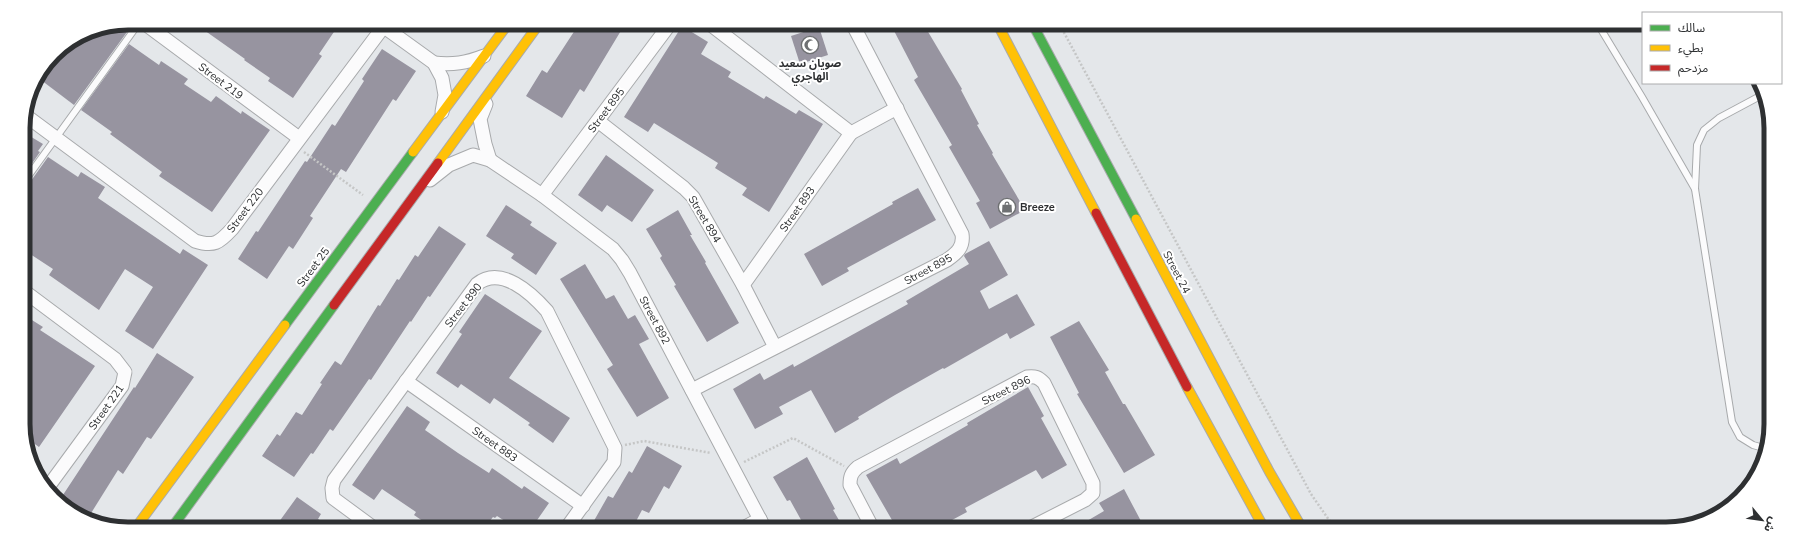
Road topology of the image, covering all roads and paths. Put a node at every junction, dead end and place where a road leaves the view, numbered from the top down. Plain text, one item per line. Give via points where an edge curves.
1 (134, 30) edge
2 (153, 30) edge
3 (378, 30) edge
4 (389, 30) edge
5 (504, 30) edge
6 (535, 30) edge
7 (666, 30) edge
8 (718, 30) edge
9 (856, 30) edge
10 (1001, 30) edge
11 (1036, 30) edge
12 (1063, 30) edge
13 (1601, 30) edge
14 (484, 56) junction
15 (434, 63) junction
16 (493, 86) junction
17 (1759, 97) edge
18 (896, 108) junction
19 (442, 112) junction
20 (30, 119) edge
21 (598, 121) junction
22 (851, 133) junction
23 (56, 138) junction
24 (296, 142) junction
25 (490, 160) junction
26 (30, 174) edge
27 (1695, 189) junction
28 (419, 191) junction
29 (542, 195) junction
30 (375, 203) junction
31 (743, 284) junction
32 (30, 295) edge
33 (775, 347) junction
34 (261, 358) junction
35 (271, 360) dead end
36 (274, 372) dead end
37 (406, 381) junction
38 (692, 390) junction
39 (1761, 447) edge
40 (615, 448) junction
41 (726, 456) junction
42 (209, 461) dead end
43 (732, 468) junction
44 (853, 471) junction
45 (200, 473) dead end
46 (50, 484) edge
47 (197, 492) junction
48 (583, 506) junction
49 (140, 522) edge
50 (176, 522) edge
51 (366, 522) edge
52 (571, 522) edge
53 (761, 522) edge
54 (869, 522) edge
55 (1042, 522) edge
56 (1261, 522) edge
57 (1298, 522) edge
58 (1333, 522) edge

1 - 23 lane
2 - 24 street, Street 219
3 - 24 street, Street 220
4 - 15 street
5 - 14 street, Street 25
6 - 16 street
7 - 21 street, Street 895
8 - 22 street
9 - 18 street, Street 895
10 - 56 street via 1177,368
11 - 57 street, Street 24 via 1268,471
12 - 58 path via 1311,494
13 - 27 lane
14 - 15 street via 468,62
14 - 19 street, Street 25
15 - 19 street via 442,78
16 - 25 street via 480,119
16 - 28 street
17 - 27 lane via 1704,130 1697,145
18 - 22 street, Street 893
18 - 33 street, Street 895 via 962,234 961,246 957,253 947,260
19 - 28 street via 435,130 405,174 405,187
19 - 30 street, Street 25
20 - 23 street, Street 220
21 - 29 street, Street 895
21 - 31 street, Street 894 via 693,197
22 - 31 street, Street 893
23 - 24 street, Street 220 via 195,241 206,244 216,243 223,238
23 - 26 lane
24 - 30 path
25 - 28 street, Street 892 via 473,155 449,165
25 - 29 street, Street 892
27 - 39 lane via 1732,422 1740,437
28 - 47 street
29 - 38 street, Street 892 via 604,241 622,260
30 - 34 street, Street 25
31 - 33 street, Street 894
32 - 46 street, Street 221 via 115,359 125,372 122,386
33 - 38 street, Street 895
34 - 35 street
34 - 49 street, Street 25
36 - 42 street
37 - 40 street, Street 890 via 477,284 490,277 503,278 538,301 547,311
37 - 48 street, Street 883
37 - 51 street, Street 890 via 334,480 333,498
38 - 41 street, Street 892
40 - 41 path via 644,441
40 - 48 street via 614,462
41 - 43 street, Street 892
43 - 44 path via 794,438
43 - 53 street, Street 892
44 - 54 street via 850,485
44 - 55 street, Street 896 via 1027,377 1037,377 1044,383 1094,488 1090,497
45 - 47 street
47 - 50 street
48 - 52 street

